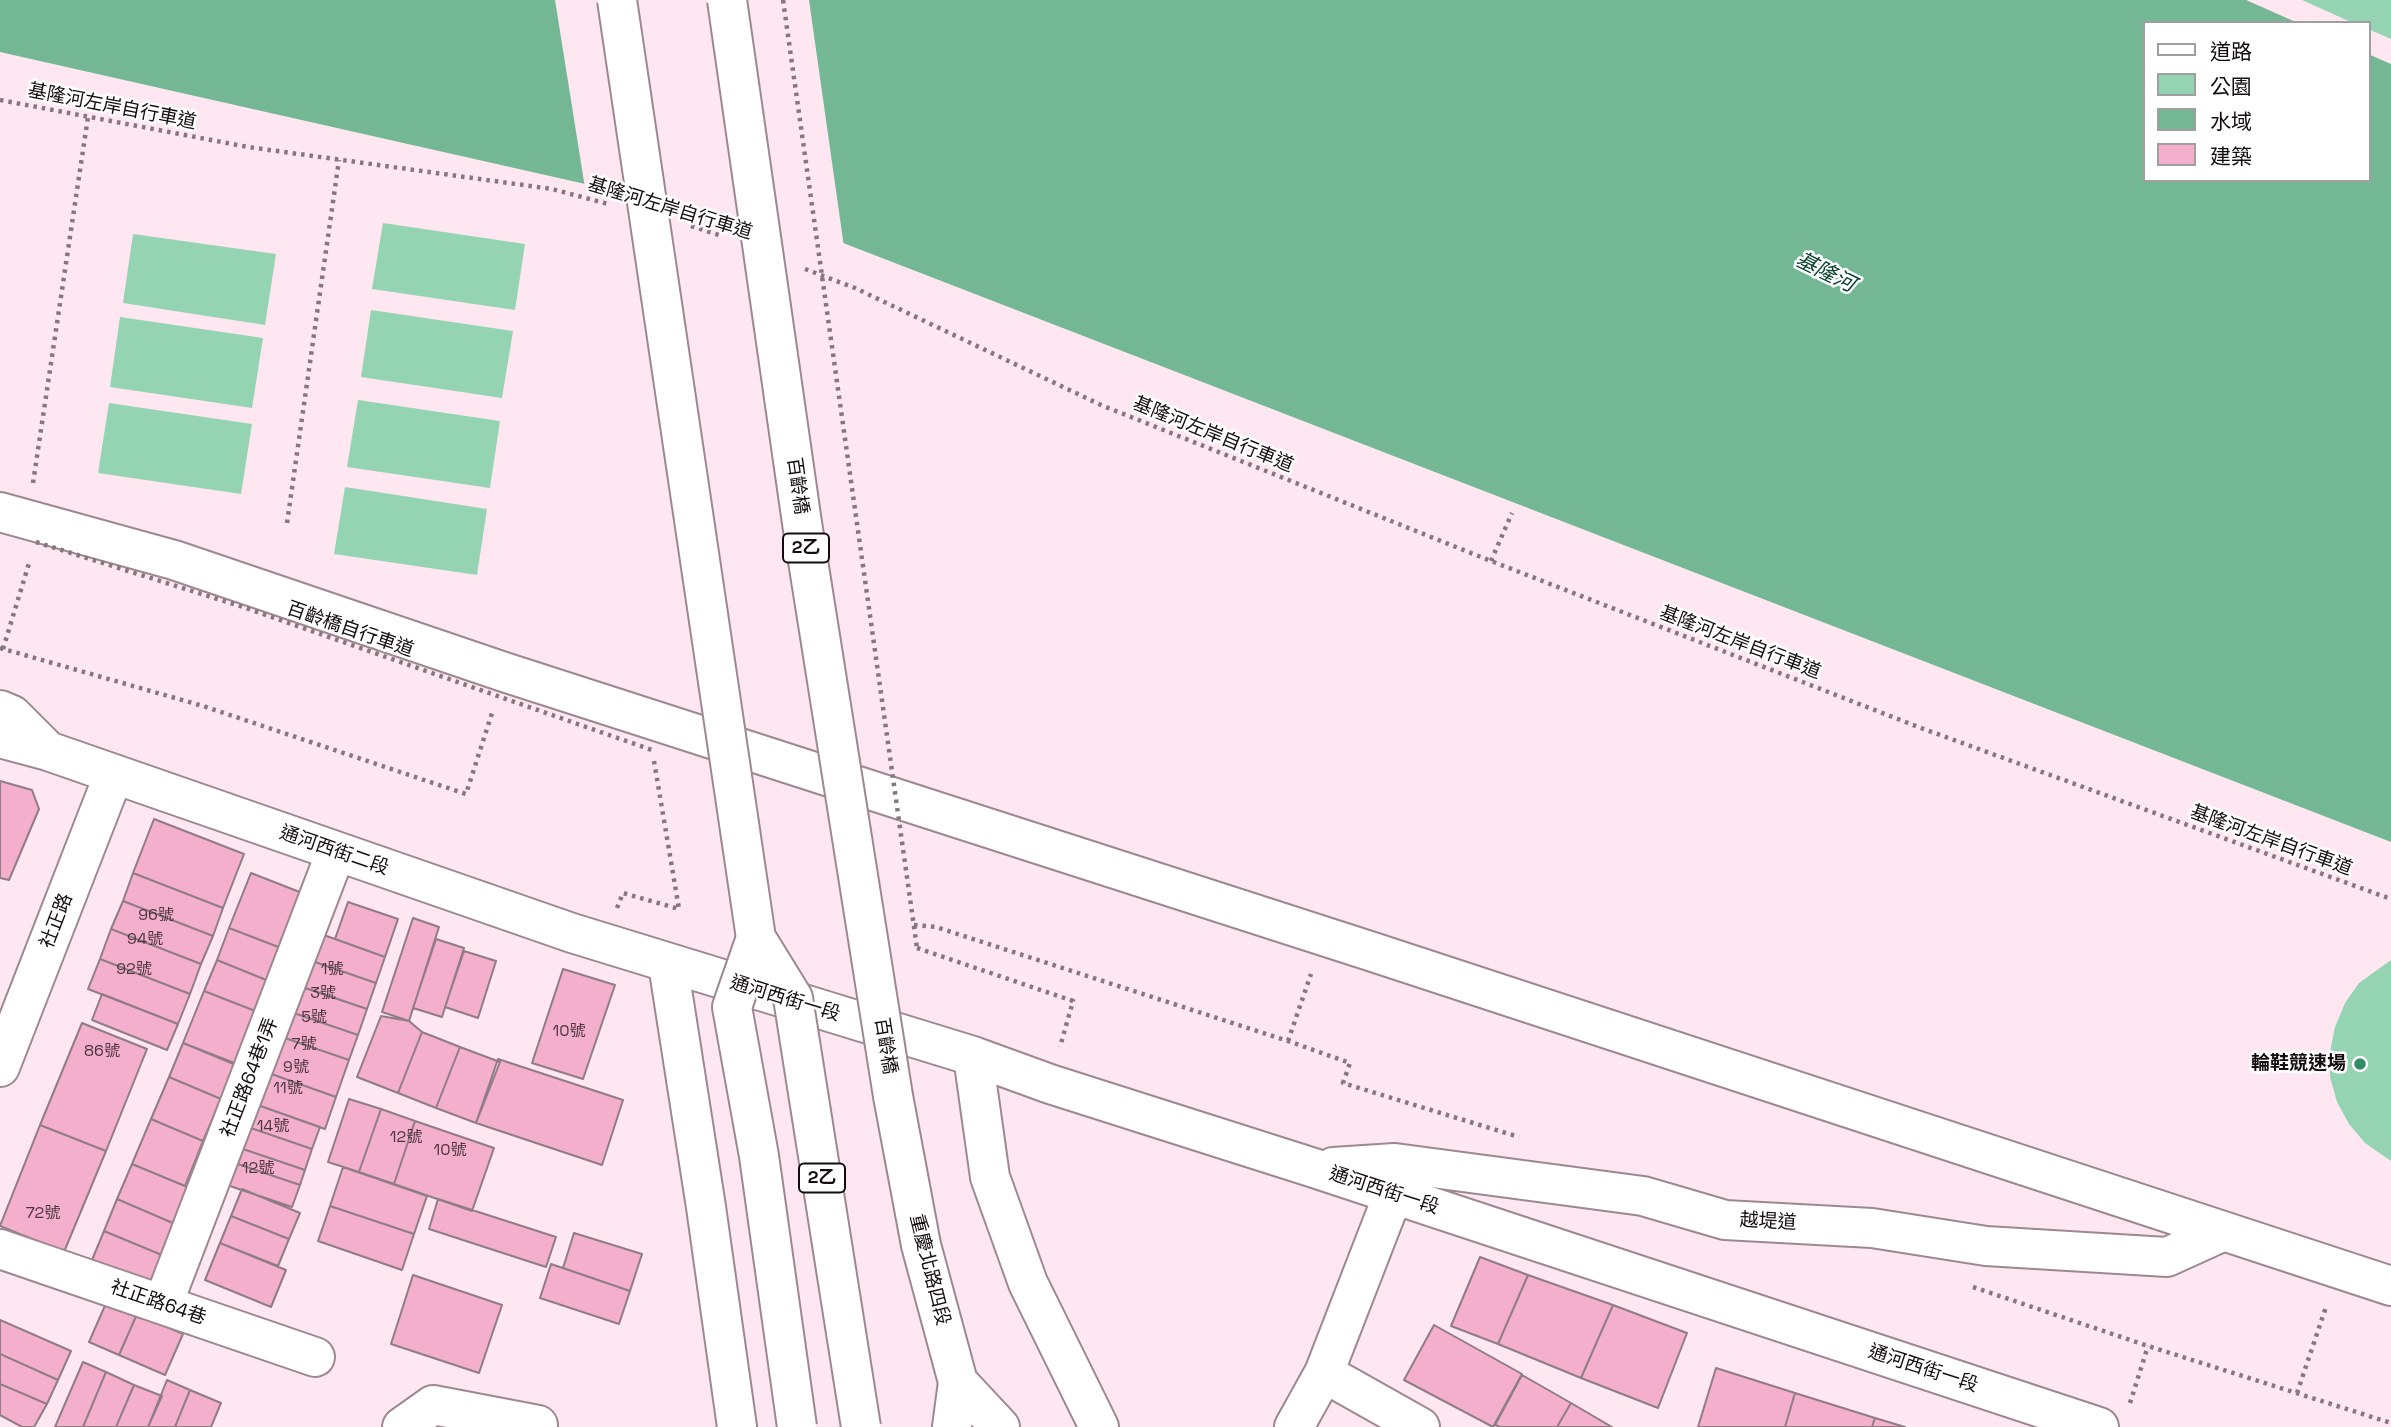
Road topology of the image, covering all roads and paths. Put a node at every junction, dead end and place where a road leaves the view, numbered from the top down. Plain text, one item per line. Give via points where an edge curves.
1 (617, 0) edge
2 (727, 0) edge
3 (783, 0) edge
4 (0, 100) edge
5 (88, 117) junction
6 (339, 160) junction
7 (619, 207) dead end
8 (686, 225) dead end
9 (725, 237) dead end
10 (803, 268) dead end
11 (1511, 513) dead end
12 (287, 523) dead end
13 (24, 525) edge
14 (1491, 561) junction
15 (1, 648) edge
16 (493, 709) dead end
17 (0, 710) edge
18 (0, 738) edge
19 (48, 751) junction
20 (114, 775) junction
21 (336, 852) junction
22 (622, 892) dead end
23 (2391, 899) edge
24 (914, 925) junction
25 (1324, 937) junction
26 (756, 938) junction
27 (668, 964) junction
28 (1073, 1001) dead end
29 (1288, 1041) junction
30 (973, 1056) junction
31 (0, 1067) edge
32 (1343, 1083) dead end
33 (893, 1096) joint
34 (1314, 1168) junction
35 (1393, 1195) junction
36 (2222, 1232) junction
37 (0, 1249) edge
38 (2339, 1270) junction
39 (2391, 1286) edge
40 (163, 1304) junction
41 (2148, 1346) dead end
42 (315, 1357) dead end
43 (1324, 1373) junction
44 (958, 1382) junction
45 (2297, 1393) dead end
46 (2114, 1418) edge
47 (538, 1425) dead end
48 (402, 1427) edge
49 (737, 1427) edge
50 (797, 1427) edge
51 (861, 1427) edge
52 (952, 1427) edge
53 (975, 1427) edge
54 (1000, 1427) edge
55 (1099, 1427) edge
56 (1294, 1427) edge
57 (1420, 1427) edge

1 - 26 street, 2乙, bridge
2 - 33 street, 百齡橋 / 2乙, bridge via 802,523
3 - 24 path, bridge
4 - 5 path, 基隆河左岸自行車道
5 - 6 path, 基隆河左岸自行車道
5 - 13 path
6 - 7 path, 基隆河左岸自行車道 via 552,189
6 - 12 path
8 - 9 path, 基隆河左岸自行車道
10 - 14 path, 基隆河左岸自行車道 via 855,288 1101,405
11 - 14 path
13 - 15 path
13 - 22 path, 百齡橋自行車道, bridge via 652,750 680,909
13 - 25 street via 174,560 501,684
14 - 23 path, 基隆河左岸自行車道 via 1922,728
15 - 16 path via 203,706 466,794
17 - 19 street via 12,715
18 - 19 street, 通河西街二段
19 - 20 street, 通河西街二段
20 - 21 street, 通河西街二段
20 - 31 street, 社正路
21 - 27 street, 通河西街二段
21 - 40 street, 社正路64巷1弄
24 - 28 path, bridge via 917,948
24 - 29 path via 936,927
25 - 29 path
25 - 36 street
26 - 50 street, bridge via 732,1007 759,1156
26 - 51 street, 2乙, bridge via 793,998
27 - 30 street, 通河西街一段
27 - 49 street
29 - 32 path via 1350,1063
30 - 34 street, 通河西街一段
30 - 55 street via 990,1177 1028,1283
33 - 44 street, 重慶北路四段 / 2乙 via 921,1245
34 - 35 street, 通河西街一段
34 - 36 street, 越堤道 via 1395,1163 1643,1196 1725,1220 1872,1227 1986,1246 2167,1256
35 - 43 street
35 - 46 street, 通河西街一段
36 - 38 street
37 - 40 street, 社正路64巷
38 - 39 street
38 - 45 path
40 - 42 street, 社正路64巷
41 - 46 path
43 - 56 street
43 - 57 street
44 - 52 street
44 - 53 street
44 - 54 street, 重慶北路四段 / 2乙
47 - 48 street via 433,1405

